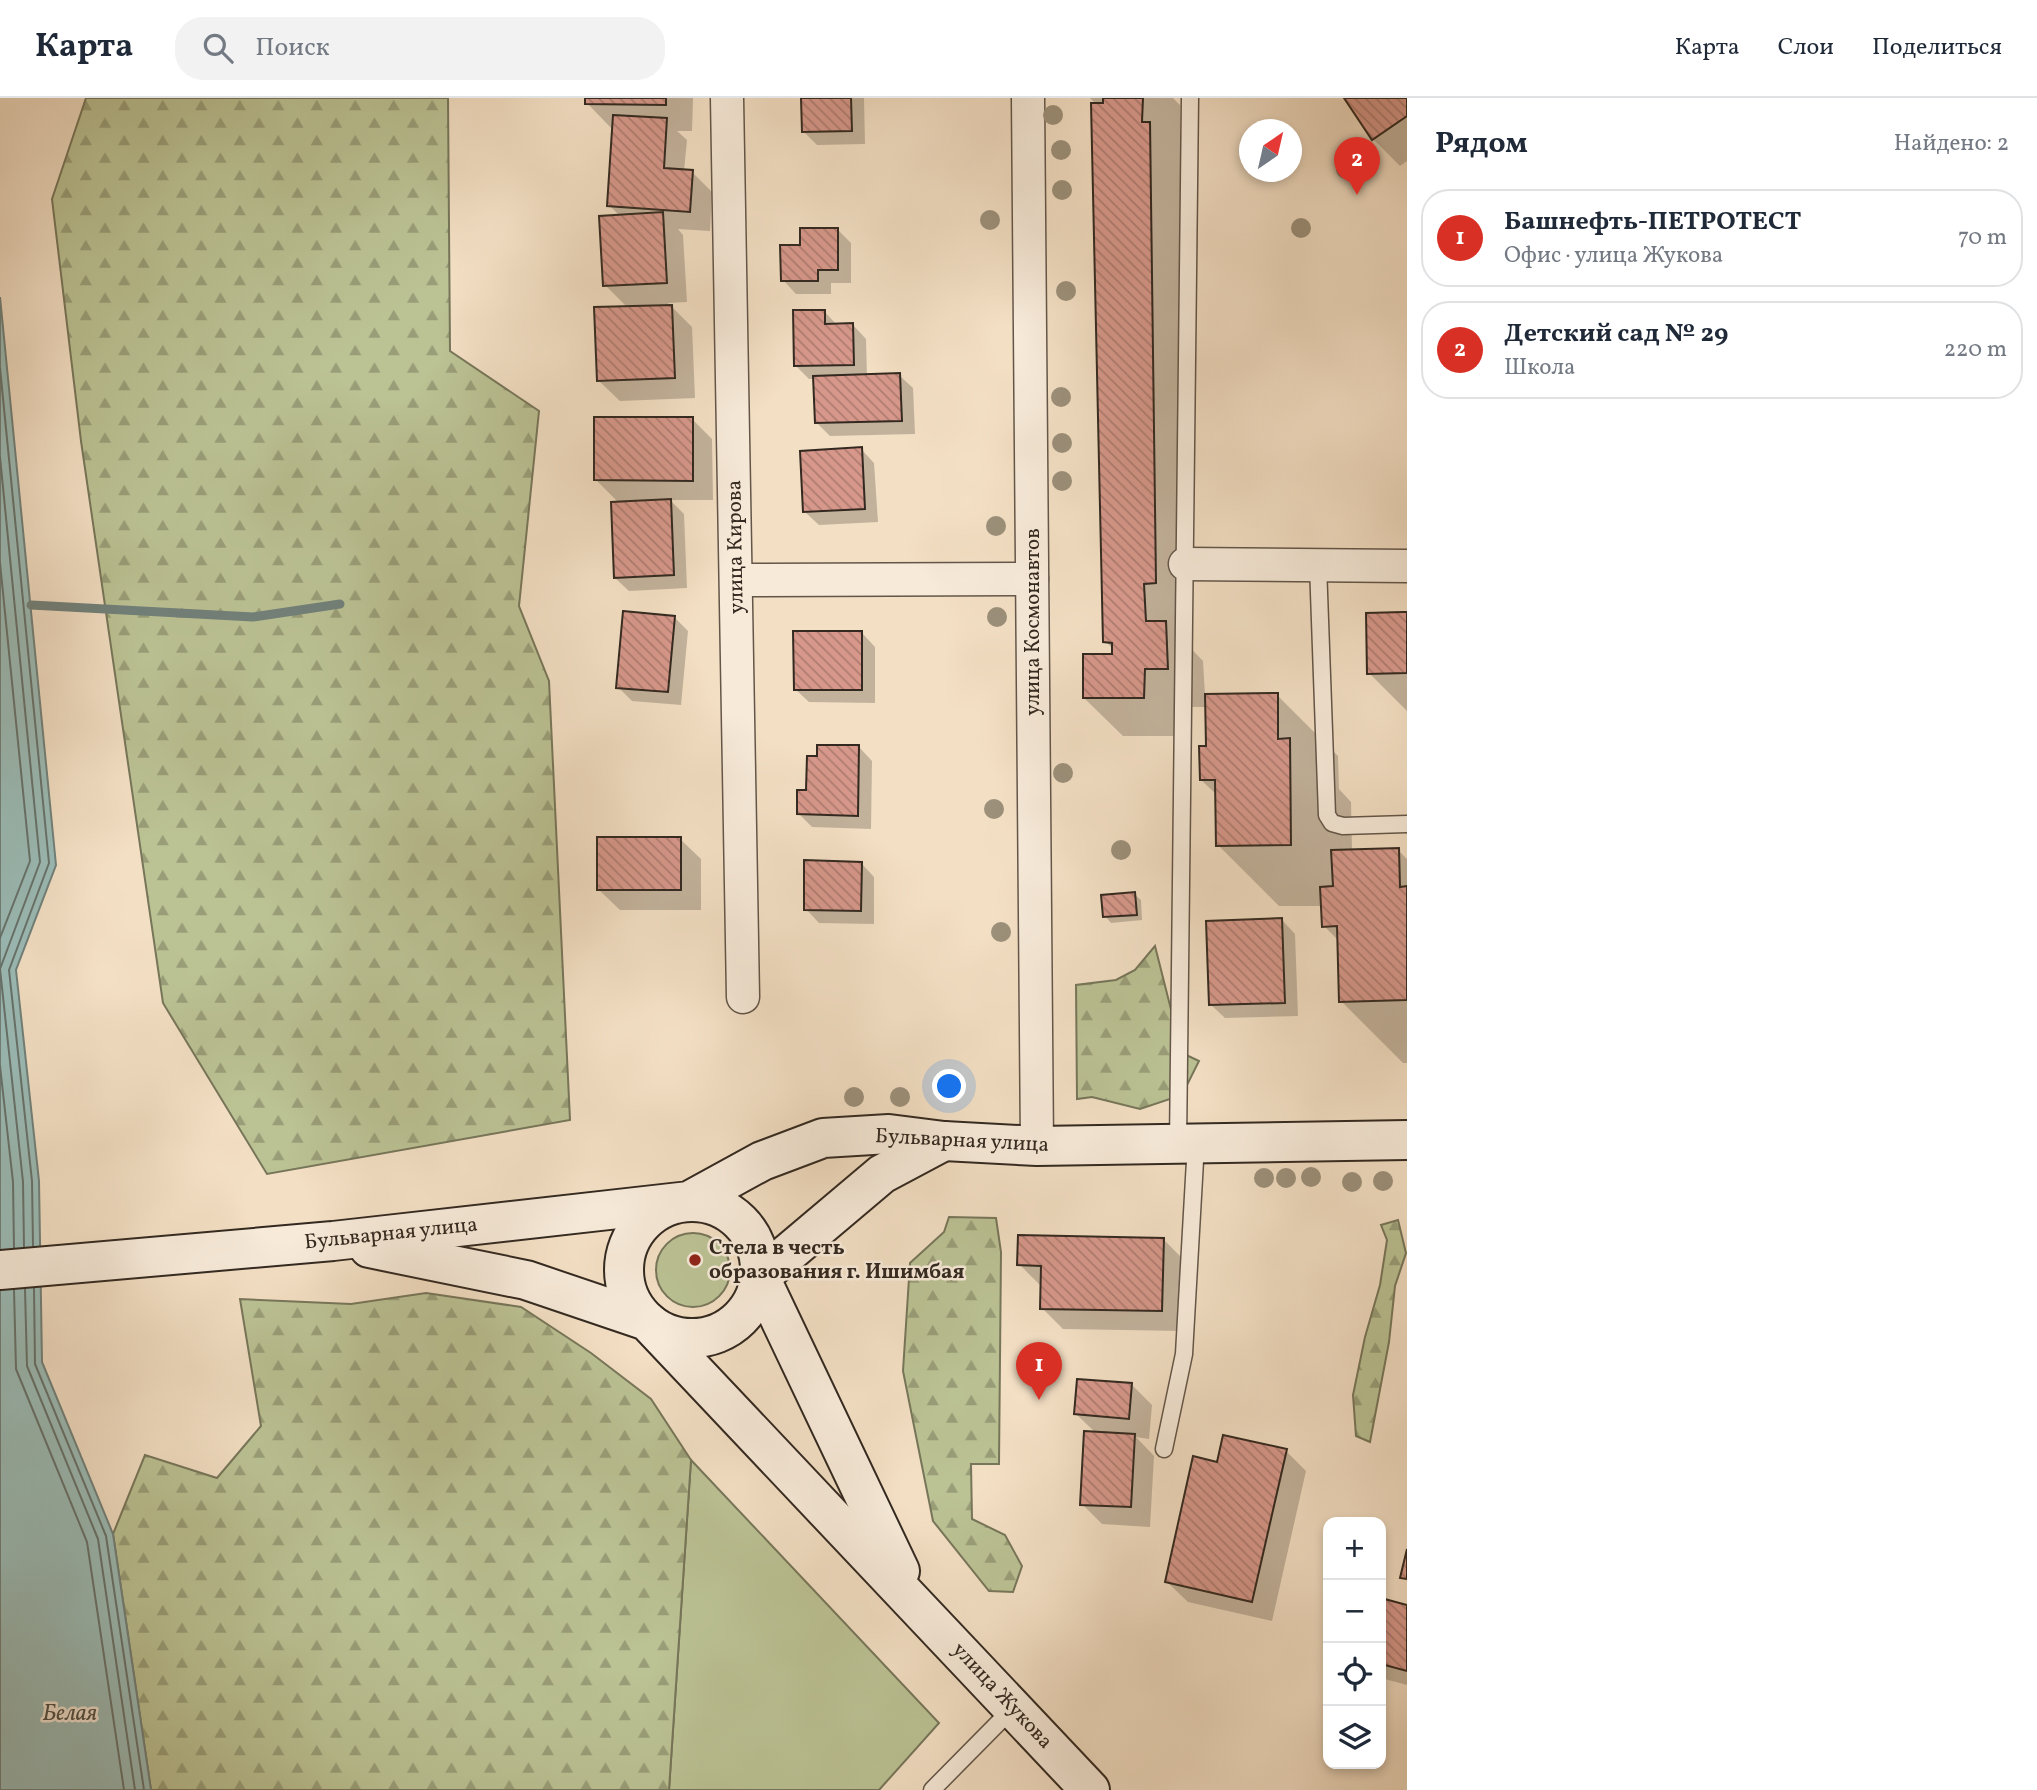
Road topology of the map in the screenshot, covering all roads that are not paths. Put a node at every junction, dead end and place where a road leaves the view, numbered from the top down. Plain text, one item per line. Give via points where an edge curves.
1 (727, 98) edge
2 (1028, 98) edge
3 (1190, 98) edge
4 (1185, 564) junction
5 (1318, 565) junction
6 (1407, 566) edge
7 (1032, 579) junction
8 (737, 580) junction
9 (1407, 824) edge
10 (743, 997) dead end
11 (1407, 1140) edge
12 (944, 1141) junction
13 (1187, 1144) junction
14 (1037, 1146) junction
15 (689, 1201) junction
16 (333, 1241) junction
17 (0, 1270) edge
18 (760, 1277) junction
19 (647, 1321) junction
20 (1164, 1449) dead end
21 (914, 1602) junction
22 (1013, 1708) junction
23 (932, 1790) edge
24 (1090, 1790) edge

1 - 8 street, улица Кирова
2 - 7 street, улица Космонавтов
3 - 4 lane
4 - 5 street
4 - 13 lane
5 - 6 street
5 - 9 lane via 1327,815 1332,823 1343,826
7 - 8 street
7 - 14 street, улица Космонавтов
8 - 10 street, улица Кирова
11 - 13 main road, Бульварная улица
12 - 14 main road, Бульварная улица
12 - 15 main road, Бульварная улица via 889,1134 823,1138 762,1161
12 - 18 main road via 882,1174
13 - 14 main road, Бульварная улица
13 - 20 lane via 1184,1354
15 - 16 main road, Бульварная улица
15 - 18 main road via 733,1215 749,1232 758,1253
15 - 19 main road via 666,1206 647,1218 628,1247 625,1282 632,1303
16 - 17 main road, Бульварная улица
16 - 19 main road via 526,1280
18 - 19 main road via 755,1297 743,1315 717,1333 686,1338 665,1333
18 - 21 main road
19 - 21 main road, улица Жукова
21 - 22 main road, улица Жукова
22 - 23 lane
22 - 24 main road, улица Жукова

